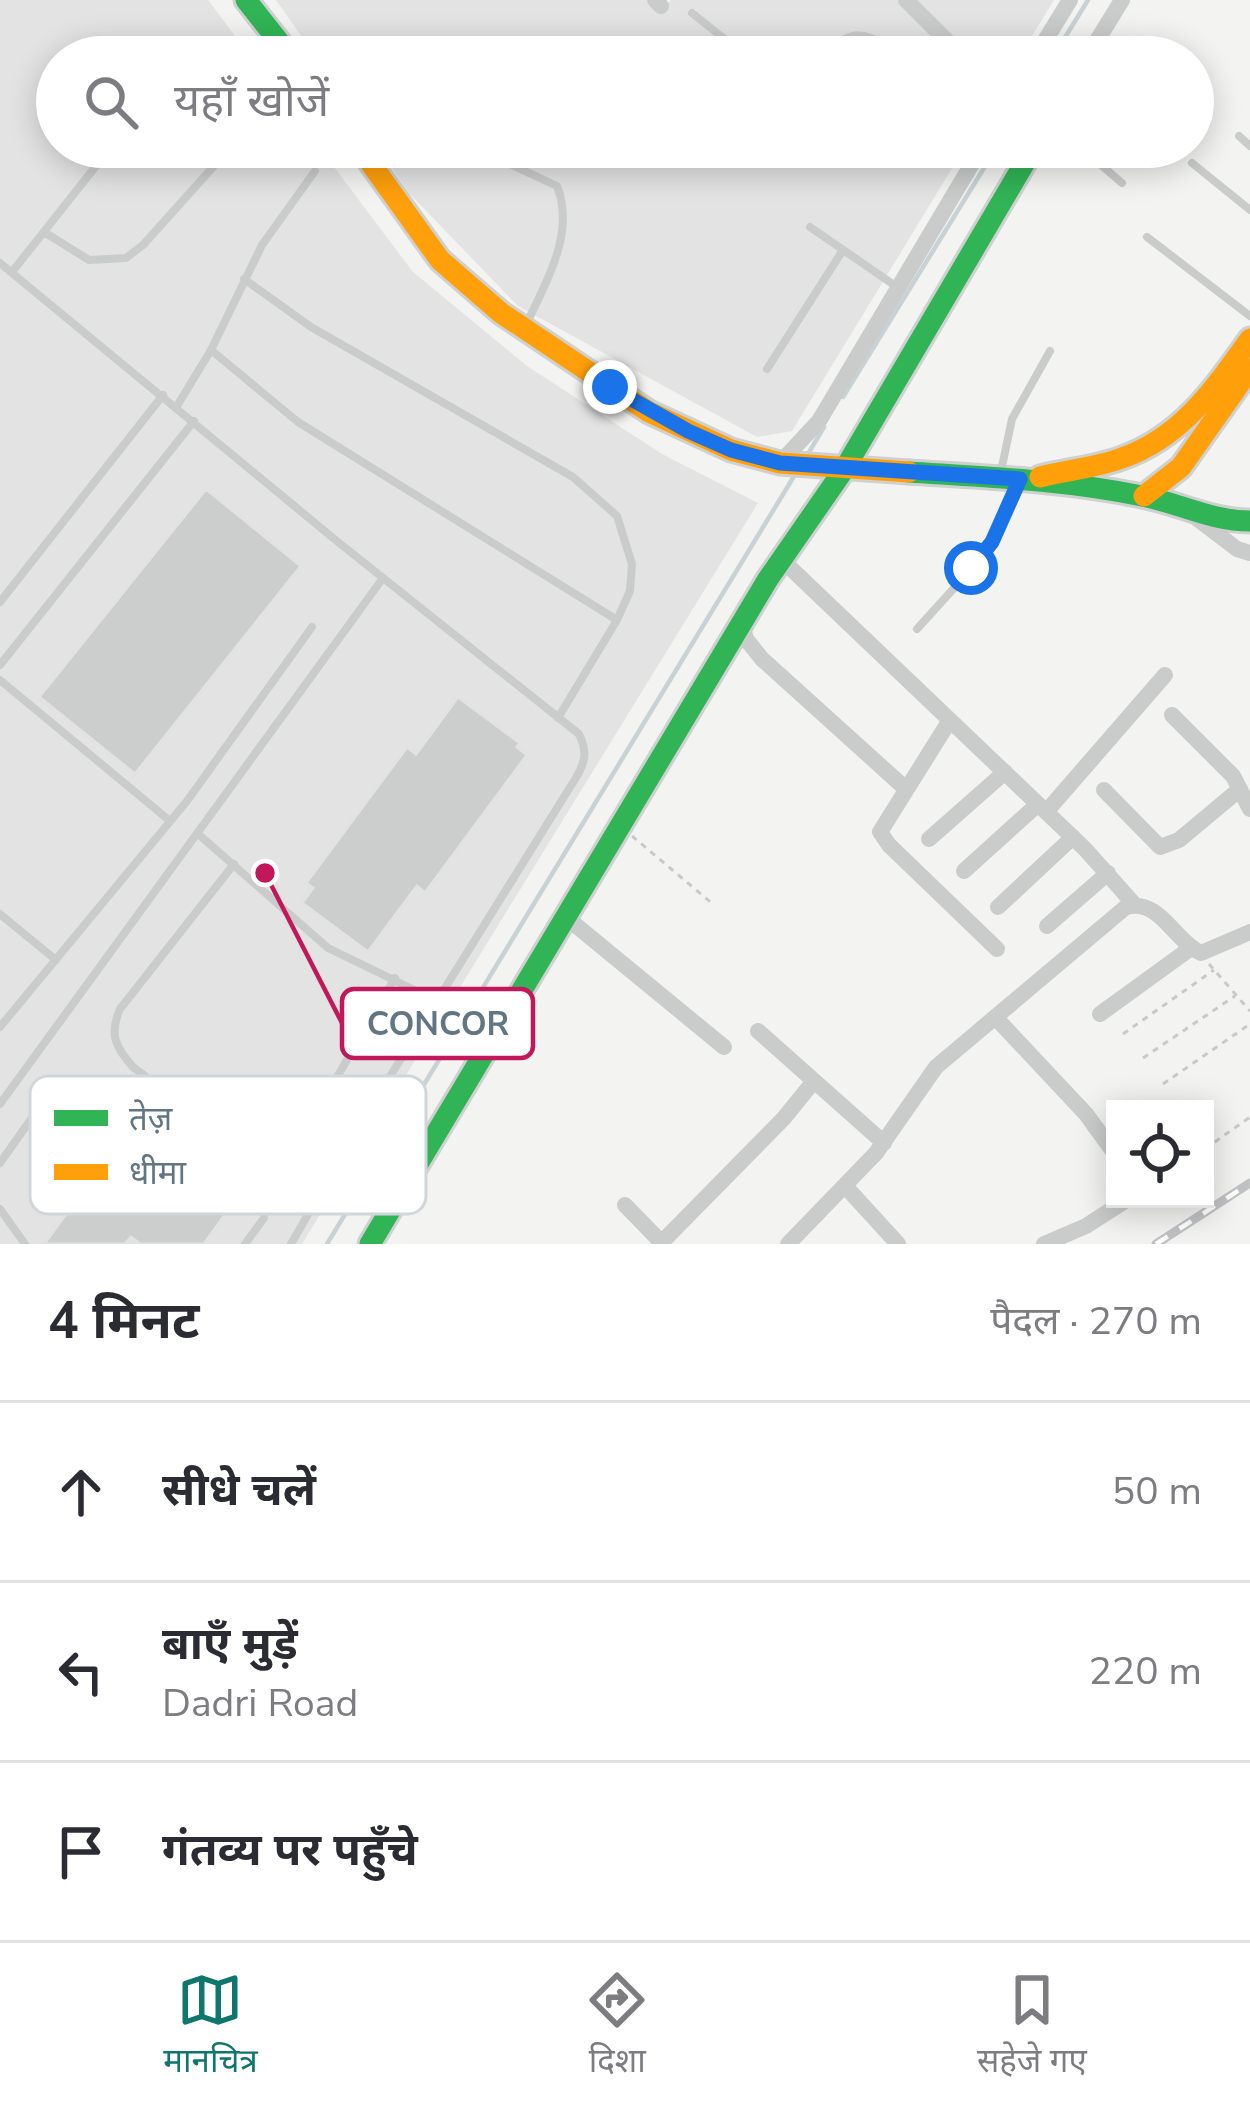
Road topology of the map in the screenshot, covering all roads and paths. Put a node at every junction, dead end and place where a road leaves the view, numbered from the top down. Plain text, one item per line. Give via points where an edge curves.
1 (246, 0) edge
2 (906, 0) edge
3 (1070, 0) edge
4 (1122, 0) edge
5 (692, 14) dead end
6 (274, 36) edge
7 (721, 36) edge
8 (942, 36) edge
9 (1048, 36) edge
10 (1100, 36) edge
11 (1239, 136) dead end
12 (1250, 146) edge
13 (94, 168) edge
14 (212, 168) edge
15 (374, 168) edge
16 (518, 168) edge
17 (969, 168) edge
18 (1021, 168) edge
19 (1104, 168) edge
20 (1198, 168) edge
21 (315, 171) dead end
22 (1122, 183) dead end
23 (1250, 210) edge
24 (810, 227) dead end
25 (44, 232) junction
26 (1147, 237) dead end
27 (844, 250) junction
28 (0, 262) edge
29 (12, 272) junction
30 (244, 279) junction
31 (898, 288) junction
32 (1250, 316) edge
33 (524, 329) junction
34 (1250, 339) edge
35 (211, 350) junction
36 (1050, 351) dead end
37 (767, 369) dead end
38 (1250, 369) edge
39 (163, 394) junction
40 (177, 406) junction
41 (194, 421) junction
42 (789, 463) junction
43 (842, 467) junction
44 (1016, 479) junction
45 (1144, 496) junction
46 (1206, 516) junction
47 (1250, 519) edge
48 (1250, 536) edge
49 (1250, 553) edge
50 (782, 559) junction
51 (383, 578) junction
52 (0, 602) edge
53 (617, 620) junction
54 (742, 625) junction
55 (312, 627) dead end
56 (917, 629) dead end
57 (0, 664) edge
58 (1165, 675) dead end
59 (0, 680) edge
60 (1172, 715) dead end
61 (558, 718) junction
62 (950, 720) junction
63 (1005, 772) junction
64 (1240, 788) junction
65 (906, 789) junction
66 (1105, 790) dead end
67 (1042, 808) junction
68 (1250, 809) edge
69 (171, 821) junction
70 (621, 827) junction
71 (197, 833) junction
72 (1073, 837) junction
73 (928, 839) dead end
74 (234, 864) junction
75 (964, 871) dead end
76 (1108, 873) junction
77 (714, 904) dead end
78 (1134, 904) junction
79 (998, 908) dead end
80 (0, 914) edge
81 (567, 918) junction
82 (1047, 926) dead end
83 (1250, 932) edge
84 (997, 949) dead end
85 (1196, 950) junction
86 (56, 960) junction
87 (1214, 970) junction
88 (395, 979) junction
89 (1235, 996) junction
90 (437, 1001) junction
91 (1250, 1012) edge
92 (1100, 1014) dead end
93 (995, 1017) junction
94 (1250, 1024) edge
95 (0, 1027) edge
96 (758, 1031) dead end
97 (1123, 1034) dead end
98 (724, 1047) dead end
99 (1143, 1058) dead end
100 (145, 1076) edge
101 (337, 1076) edge
102 (392, 1076) edge
103 (814, 1081) junction
104 (1163, 1084) dead end
105 (0, 1104) edge
106 (1250, 1118) edge
107 (30, 1121) edge
108 (1106, 1142) edge
109 (884, 1143) junction
110 (1214, 1143) edge
111 (426, 1151) edge
112 (0, 1163) edge
113 (845, 1186) junction
114 (625, 1204) dead end
115 (1114, 1208) edge
116 (0, 1209) edge
117 (309, 1214) edge
118 (388, 1214) edge
119 (264, 1218) dead end
120 (662, 1243) edge
121 (25, 1244) edge
122 (245, 1244) edge
123 (291, 1244) edge
124 (370, 1244) edge
125 (788, 1244) edge
126 (898, 1244) edge
127 (1044, 1244) edge

1 - 6 street
2 - 8 street
3 - 9 street
4 - 10 street
5 - 7 lane
11 - 12 lane
13 - 25 lane
14 - 25 lane via 126,258 89,260
15 - 33 street via 440,260
16 - 33 lane via 556,186 562,200 555,263
17 - 31 street
18 - 43 street
19 - 22 lane
20 - 23 lane
21 - 30 lane
24 - 27 lane
25 - 29 lane
26 - 32 lane
27 - 31 lane
27 - 37 lane
28 - 29 lane
29 - 39 lane
30 - 35 lane
30 - 53 lane via 599,497 617,516 632,564
31 - 42 street
33 - 42 street via 650,412 731,450
34 - 44 street via 1194,416 1163,438 1128,457
35 - 40 lane
35 - 53 lane via 298,422
36 - 44 lane via 1012,419
38 - 45 street via 1181,466
39 - 40 lane
39 - 52 lane
40 - 41 lane
41 - 51 lane
41 - 57 lane
42 - 43 street
43 - 44 street
43 - 50 street
44 - 45 street
44 - 56 lane via 984,555
45 - 46 street
46 - 47 street
46 - 48 street
46 - 49 street
50 - 54 street
50 - 62 street
51 - 61 lane
51 - 71 lane
53 - 61 lane
54 - 65 street via 762,659
54 - 70 street
55 - 69 lane
58 - 67 street
59 - 69 lane
60 - 64 street
61 - 90 lane via 579,734 585,761
62 - 63 street
62 - 65 street
63 - 67 street
63 - 73 street
64 - 66 street via 1160,847
64 - 68 street
65 - 84 street via 881,837
67 - 72 street
67 - 75 street
69 - 86 lane
70 - 77 path
70 - 81 street
71 - 74 lane
71 - 105 lane
72 - 76 street
72 - 79 street
74 - 88 lane via 328,948
74 - 100 lane via 120,1009 118,1051
76 - 78 street
76 - 82 street
78 - 85 street
78 - 93 street
80 - 86 lane
81 - 98 street
81 - 111 street
83 - 85 street
85 - 87 path
85 - 92 street
86 - 95 lane
87 - 89 path
87 - 97 path
88 - 90 lane
88 - 101 lane
89 - 91 path
89 - 99 path
90 - 102 lane
93 - 108 street
93 - 109 street via 936,1067
94 - 104 path
96 - 103 street
103 - 109 street
103 - 120 street
106 - 110 path
107 - 112 lane
109 - 113 street
113 - 125 street
113 - 126 street
114 - 120 street
115 - 127 street
116 - 121 lane
117 - 123 lane
118 - 124 street
119 - 122 lane

